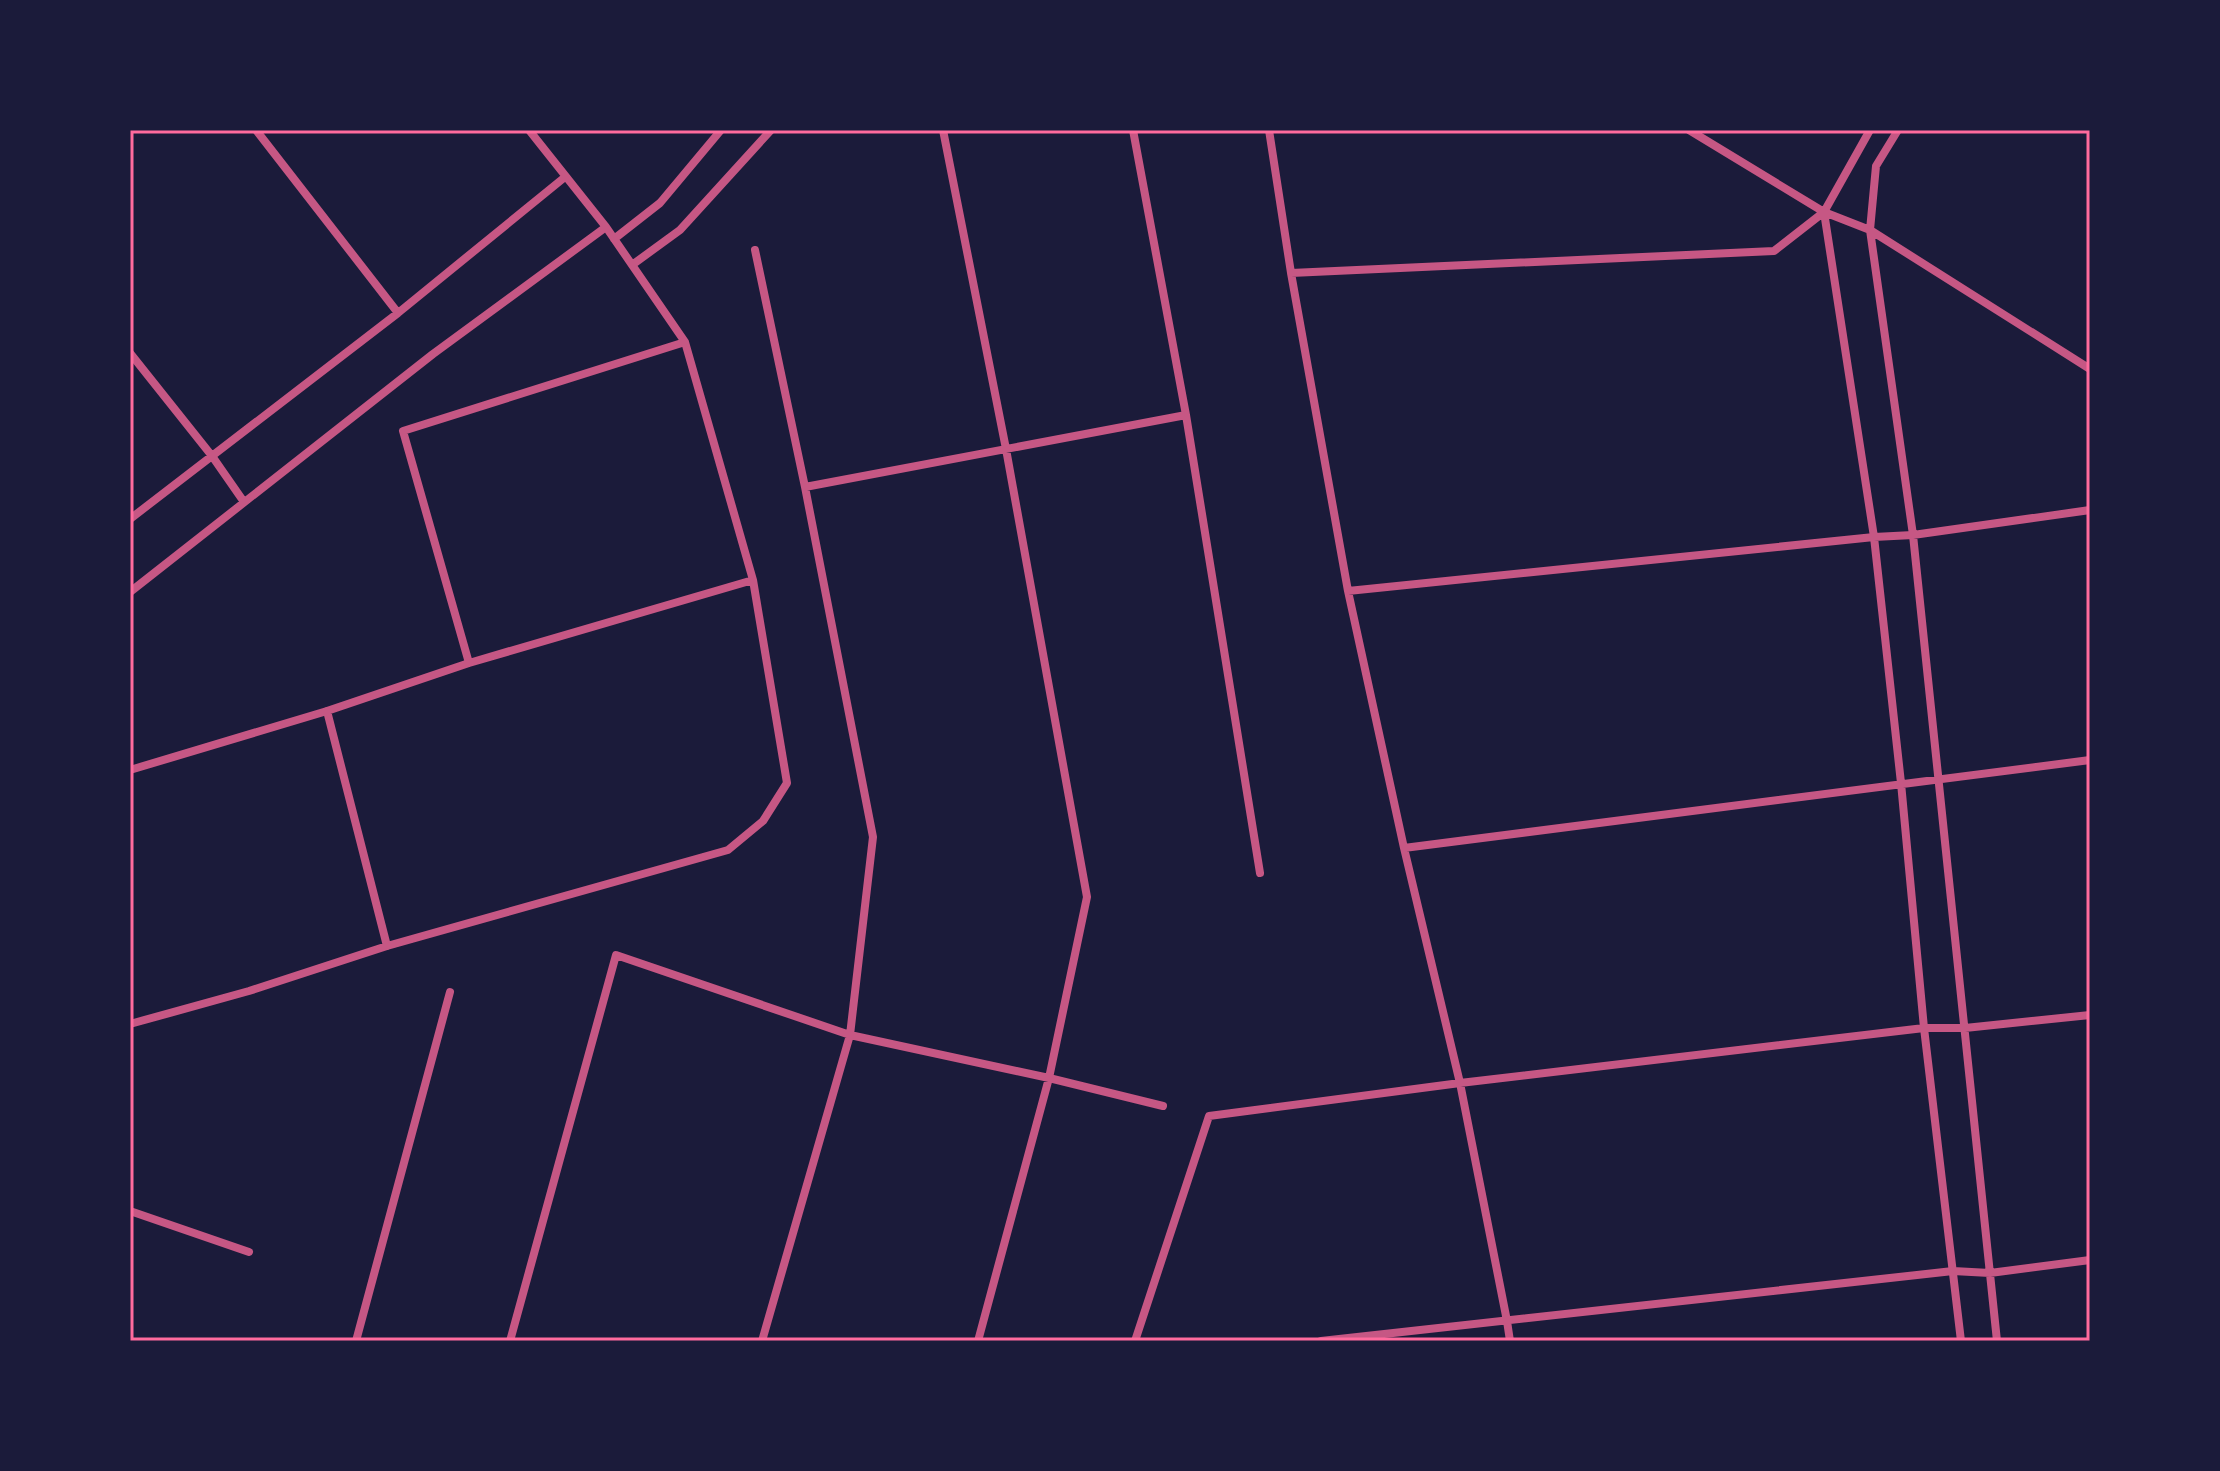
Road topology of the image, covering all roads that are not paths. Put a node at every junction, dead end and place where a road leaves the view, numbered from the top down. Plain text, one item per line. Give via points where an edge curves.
1 (256, 130) edge
2 (529, 130) edge
3 (721, 130) edge
4 (771, 130) edge
5 (943, 130) edge
6 (1133, 130) edge
7 (1269, 130) edge
8 (1689, 130) edge
9 (1870, 130) edge
10 (1898, 130) edge
11 (565, 177) junction
12 (1824, 212) junction
13 (606, 227) junction
14 (1870, 230) junction
15 (614, 239) junction
16 (755, 250) dead end
17 (632, 265) junction
18 (1291, 273) junction
19 (398, 313) junction
20 (685, 342) junction
21 (130, 353) edge
22 (2090, 369) edge
23 (1186, 415) junction
24 (1006, 449) junction
25 (212, 456) junction
26 (805, 487) junction
27 (244, 502) junction
28 (2090, 510) edge
29 (130, 519) edge
30 (1913, 535) junction
31 (1874, 537) junction
32 (753, 580) junction
33 (1348, 591) junction
34 (130, 592) edge
35 (469, 663) junction
36 (327, 711) junction
37 (2090, 760) edge
38 (130, 770) edge
39 (1938, 780) junction
40 (1901, 783) junction
41 (1404, 848) junction
42 (1260, 873) dead end
43 (387, 946) junction
44 (450, 992) dead end
45 (2090, 1015) edge
46 (130, 1024) edge
47 (1924, 1028) junction
48 (1965, 1028) junction
49 (850, 1035) junction
50 (1049, 1078) junction
51 (1460, 1083) junction
52 (1163, 1106) dead end
53 (130, 1211) edge
54 (249, 1252) dead end
55 (2090, 1260) edge
56 (1953, 1271) junction
57 (1990, 1273) junction
58 (1507, 1321) junction
59 (356, 1341) edge
60 (510, 1341) edge
61 (762, 1341) edge
62 (978, 1341) edge
63 (1135, 1341) edge
64 (1321, 1341) edge
65 (1510, 1341) edge
66 (1961, 1341) edge
67 (1997, 1341) edge

1 - 19 street
2 - 11 street
3 - 15 street via 660,203
4 - 17 street via 680,230
5 - 24 street
6 - 23 street
7 - 18 street
8 - 12 street
9 - 12 street
10 - 14 street via 1876,166
11 - 13 street
11 - 19 street
12 - 14 street
12 - 18 street via 1774,251
12 - 31 street
13 - 15 street
13 - 27 street
14 - 22 street
14 - 30 street
15 - 17 street
16 - 26 street
17 - 20 street
18 - 33 street
19 - 25 street
20 - 32 street
20 - 35 street via 403,431
21 - 25 street
23 - 24 street
23 - 42 street
24 - 26 street
24 - 50 street via 1087,897
25 - 27 street
25 - 29 street
26 - 49 street via 873,837
27 - 34 street
28 - 30 street
30 - 31 street
30 - 39 street
31 - 33 street
31 - 40 street
32 - 35 street
32 - 43 street via 787,783 763,821 728,850
33 - 41 street
35 - 36 street
36 - 38 street
36 - 43 street
37 - 39 street
39 - 40 street
39 - 48 street
40 - 41 street
40 - 47 street
41 - 51 street
43 - 46 street
44 - 59 street
45 - 48 street
47 - 48 street
47 - 51 street
47 - 56 street
48 - 57 street
49 - 50 street
49 - 60 street via 616,955
49 - 61 street
50 - 52 street
50 - 62 street
51 - 58 street
51 - 63 street via 1209,1116
53 - 54 street
55 - 57 street
56 - 57 street
56 - 58 street
56 - 66 street
57 - 67 street
58 - 64 street
58 - 65 street

